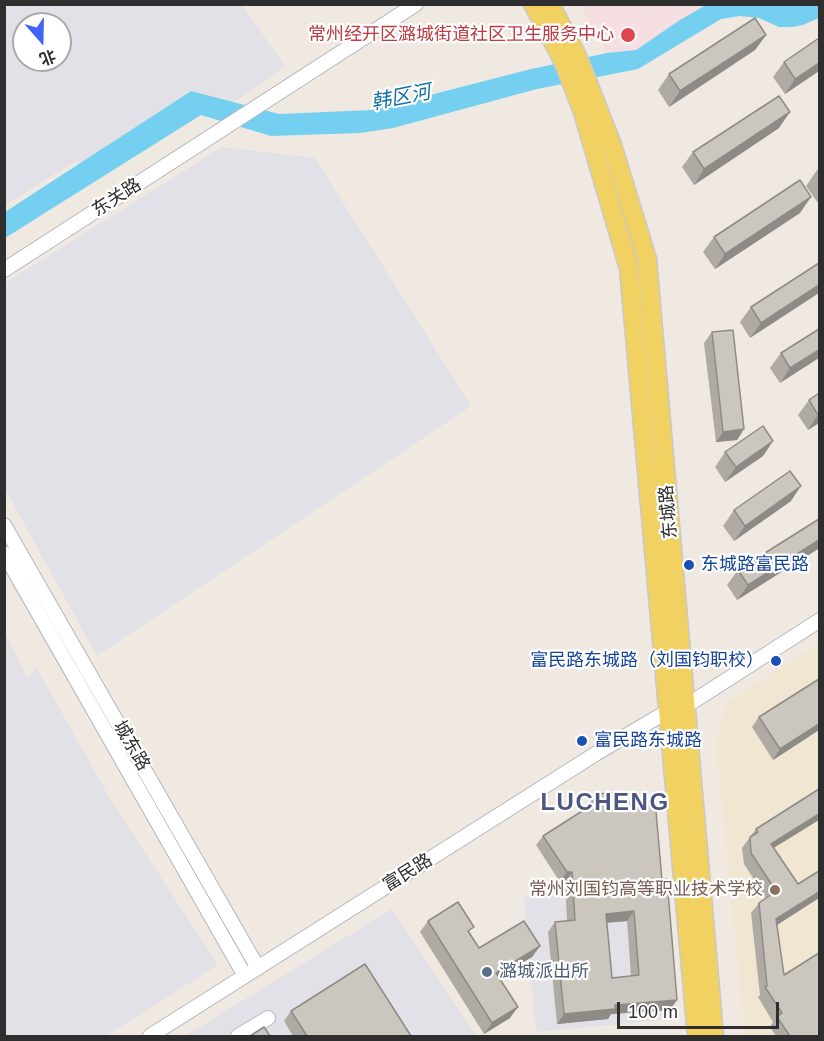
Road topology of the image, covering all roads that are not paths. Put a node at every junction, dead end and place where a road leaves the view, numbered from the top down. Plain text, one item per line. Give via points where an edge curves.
1 (416, 4) edge
2 (533, 4) edge
3 (550, 4) edge
4 (570, 58) junction
5 (4, 270) edge
6 (4, 525) edge
7 (4, 553) edge
8 (819, 609) edge
9 (819, 620) edge
10 (680, 704) junction
11 (258, 968) junction
12 (245, 976) junction
13 (268, 1018) dead end
14 (150, 1036) edge
15 (238, 1036) edge
16 (697, 1036) edge
17 (714, 1036) edge

1 - 5 street, 东关路
2 - 4 main road, 东城路
3 - 4 main road, 东城路
4 - 10 main road, 东城路 via 580,82 583,112 629,268
6 - 11 street, 城东路
7 - 12 street, 城东路
8 - 10 street, 富民路
9 - 10 street, 富民路
10 - 11 street, 富民路
10 - 16 main road, 东城路
10 - 17 main road, 东城路
11 - 12 street, 富民路
12 - 14 street, 富民路
13 - 15 street

